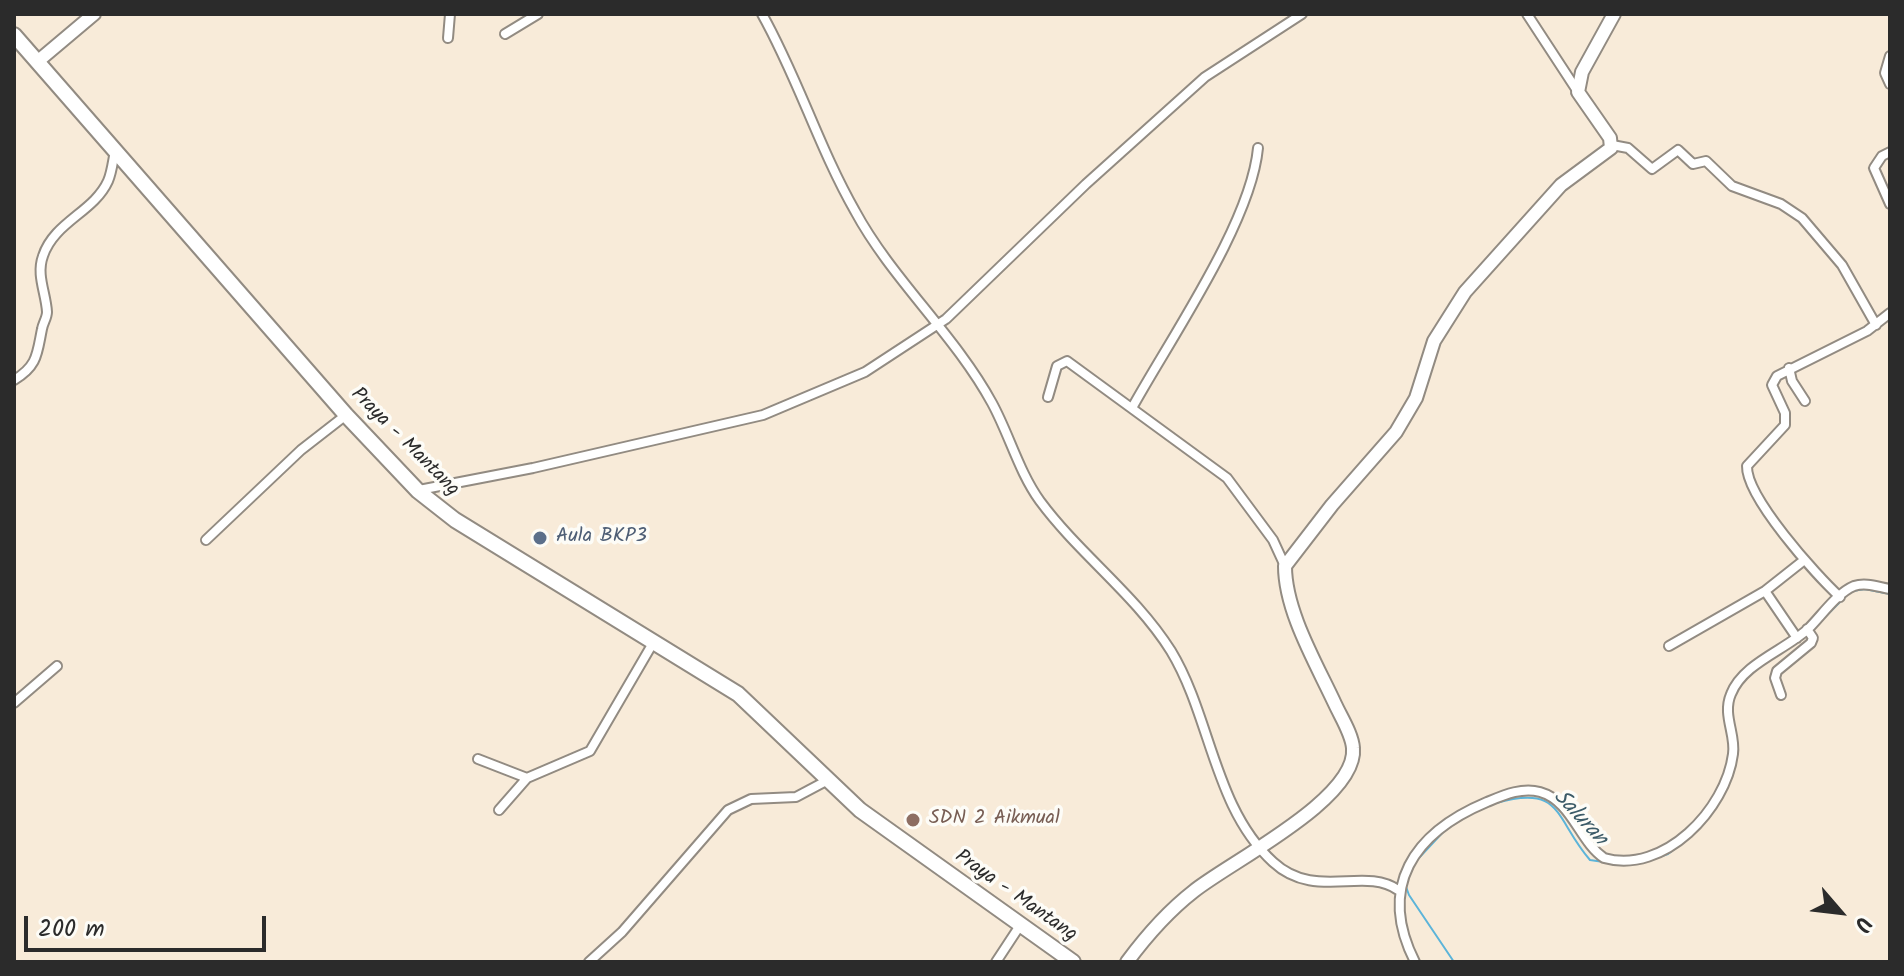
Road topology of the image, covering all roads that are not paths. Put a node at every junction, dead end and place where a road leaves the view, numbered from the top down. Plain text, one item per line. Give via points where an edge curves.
1 (94, 14) edge
2 (450, 14) edge
3 (538, 14) edge
4 (762, 14) edge
5 (1302, 14) edge
6 (1527, 14) edge
7 (1614, 14) edge
8 (505, 34) dead end
9 (14, 35) edge
10 (448, 38) dead end
11 (1890, 56) edge
12 (37, 62) junction
13 (1890, 84) edge
14 (1578, 92) junction
15 (1612, 145) junction
16 (1258, 148) dead end
17 (115, 151) junction
18 (1890, 152) edge
19 (1890, 204) edge
20 (1890, 313) edge
21 (937, 325) junction
22 (1876, 325) junction
23 (1789, 368) junction
24 (14, 380) edge
25 (1048, 397) dead end
26 (1805, 401) dead end
27 (1132, 408) junction
28 (346, 415) junction
29 (418, 491) junction
30 (206, 540) dead end
31 (1803, 561) junction
32 (1285, 566) junction
33 (1890, 589) edge
34 (1765, 591) junction
35 (1840, 597) junction
36 (1810, 633) junction
37 (1797, 638) junction
38 (653, 643) junction
39 (1669, 646) dead end
40 (57, 666) dead end
41 (1781, 695) dead end
42 (14, 703) edge
43 (478, 759) dead end
44 (527, 778) junction
45 (828, 780) junction
46 (499, 810) dead end
47 (1259, 848) junction
48 (1398, 890) junction
49 (1021, 924) junction
50 (589, 962) edge
51 (996, 962) edge
52 (1073, 962) edge
53 (1127, 962) edge
54 (1415, 962) edge

1 - 12 street
2 - 10 street
3 - 8 street
4 - 21 street via 854,211
5 - 21 street via 1205,77 1166,110
6 - 14 street
7 - 14 street via 1582,72
9 - 12 main road, Praya - Mantang
11 - 13 street via 1885,73
12 - 17 main road, Praya - Mantang
14 - 15 street
15 - 22 street via 1628,148 1652,169 1678,150 1693,164 1706,161 1732,186 1792,209 1828,245
15 - 32 street via 1561,185 1465,292 1434,341 1416,398 1396,432
16 - 27 street via 1249,190 1218,257
17 - 24 street via 108,181 63,226 42,257 40,280 48,315 37,359
17 - 28 main road, Praya - Mantang
18 - 19 street via 1874,168
20 - 22 street
21 - 29 street via 865,372 763,415
21 - 47 street via 992,403 1038,499 1121,586 1177,662 1227,790
22 - 23 street
23 - 26 street
23 - 31 street via 1772,385 1785,425 1750,459 1746,471
25 - 27 street via 1057,366 1067,361
27 - 32 street via 1227,478 1273,540
28 - 29 main road, Praya - Mantang
28 - 30 street
29 - 38 main road, Praya - Mantang via 455,520
31 - 34 street
31 - 35 street
32 - 47 street via 1293,605 1354,745 1353,760 1340,783
33 - 35 street via 1860,585
34 - 37 street
34 - 39 street
35 - 36 street
36 - 37 street
36 - 41 street via 1805,650 1777,671
37 - 48 street via 1735,685 1728,704 1733,753 1726,781 1711,806 1671,847 1627,859 1604,858 1557,802 1520,790 1450,821 1416,852
38 - 44 street via 590,751
38 - 45 main road, Praya - Mantang via 738,694
40 - 42 street
43 - 44 street
44 - 46 street
45 - 49 main road, Praya - Mantang via 860,810
45 - 50 street via 796,797 751,799 728,810 622,932
47 - 48 street via 1296,876 1326,884 1384,882
47 - 53 street via 1172,909
48 - 54 street via 1401,929
49 - 51 street
49 - 52 main road, Praya - Mantang

